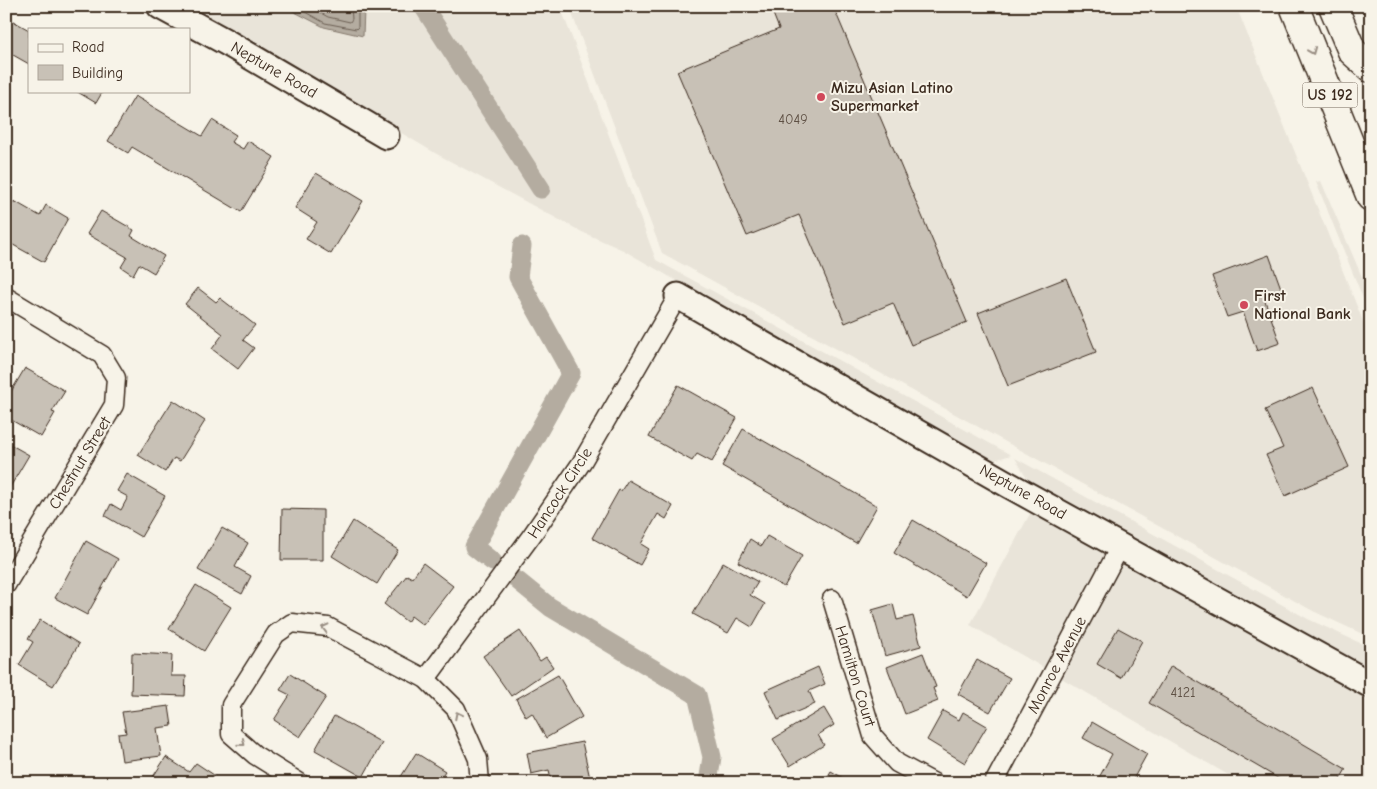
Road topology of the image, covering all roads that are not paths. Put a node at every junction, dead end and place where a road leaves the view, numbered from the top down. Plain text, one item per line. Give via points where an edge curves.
1 (160, 6) edge
2 (1294, 6) edge
3 (1333, 6) edge
4 (1350, 6) edge
5 (1371, 59) edge
6 (1371, 68) edge
7 (386, 136) dead end
8 (1368, 190) edge
9 (678, 296) joint
10 (6, 297) edge
11 (1120, 547) junction
12 (6, 585) edge
13 (832, 599) dead end
14 (426, 678) junction
15 (1371, 685) edge
16 (300, 783) edge
17 (480, 783) edge
18 (934, 783) edge
19 (994, 783) edge

1 - 7 main road, Neptune Road
2 -> 8 highway, US 192
3 - 6 highway via 1352,51
4 - 5 highway
9 - 11 main road, Neptune Road
9 - 14 street, Hancock Circle via 582,462
10 - 12 street, Chestnut Street via 102,355 116,378 114,406
11 - 15 main road, Neptune Road
11 - 19 street, Monroe Avenue
13 - 18 street, Hamilton Court via 872,736 897,763
14 -> 16 street via 328,627 292,623 276,634 231,705 231,734 255,755
17 -> 14 street via 478,759 456,709

